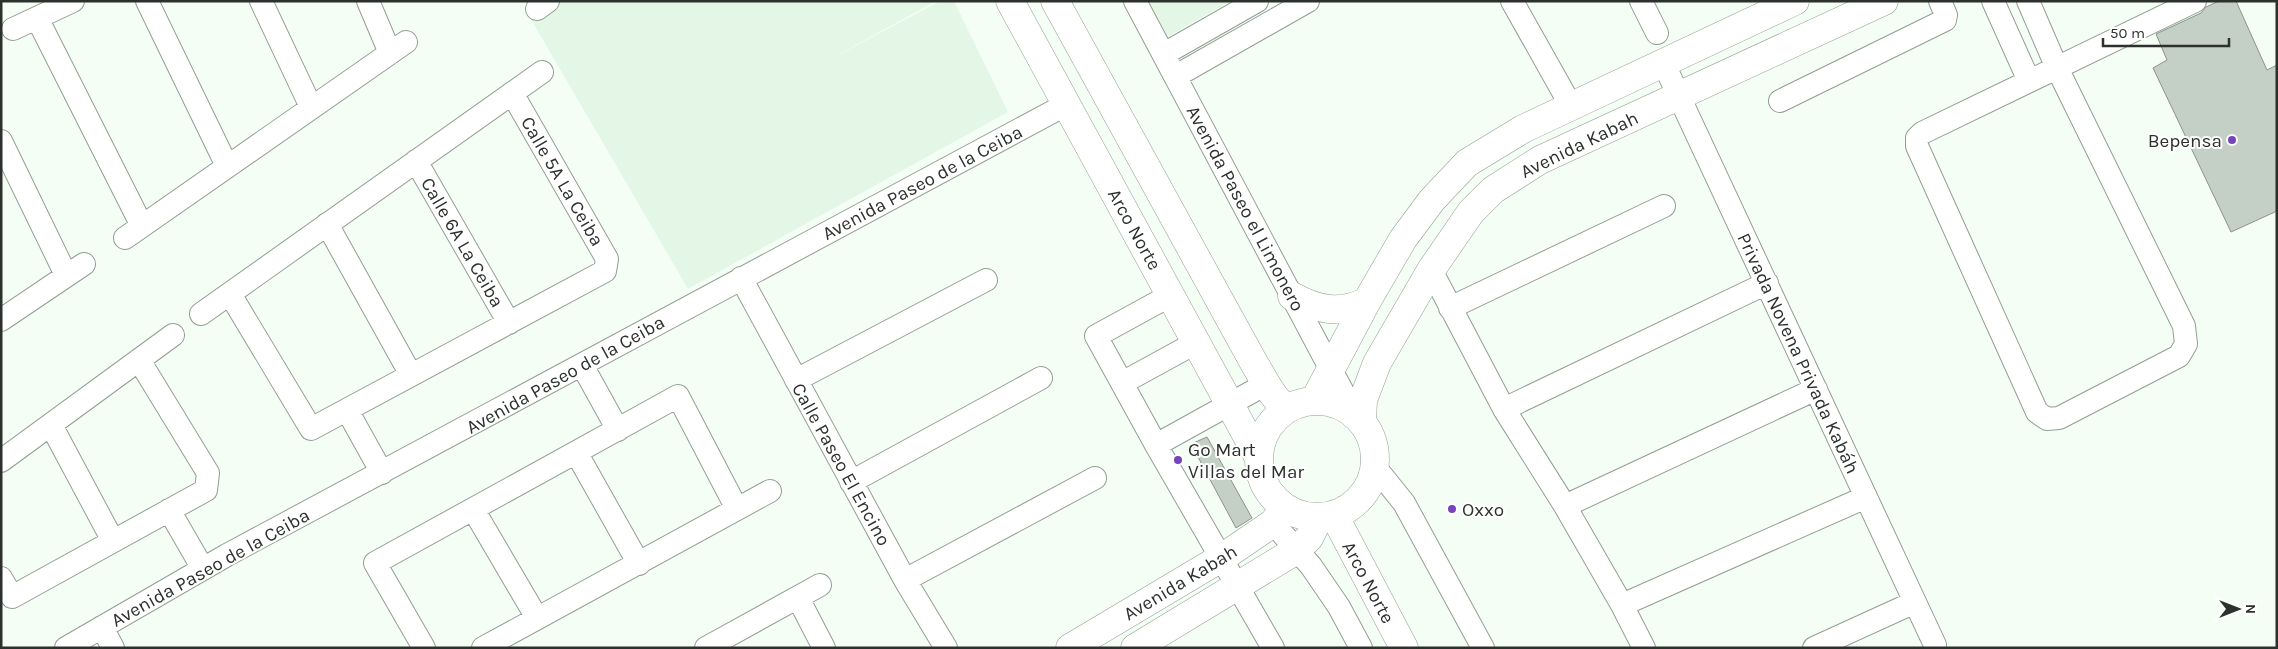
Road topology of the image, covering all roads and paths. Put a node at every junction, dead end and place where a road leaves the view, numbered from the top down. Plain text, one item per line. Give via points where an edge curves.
1 (74, 1) edge
2 (147, 1) edge
3 (261, 1) edge
4 (368, 1) edge
5 (1010, 1) edge
6 (1055, 1) edge
7 (1135, 1) edge
8 (1257, 1) edge
9 (1512, 1) edge
10 (1641, 1) edge
11 (1795, 1) edge
12 (1884, 1) edge
13 (1940, 1) edge
14 (1993, 1) edge
15 (2028, 1) edge
16 (2195, 1) edge
17 (1306, 2) edge
18 (37, 18) junction
19 (13, 30) dead end
20 (1657, 33) dead end
21 (1164, 54) junction
22 (1663, 62) junction
23 (2057, 68) junction
24 (542, 72) dead end
25 (1176, 76) junction
26 (2028, 81) junction
27 (512, 93) junction
28 (1680, 96) junction
29 (1780, 101) dead end
30 (1067, 104) junction
31 (1571, 106) junction
32 (312, 108) junction
33 (1, 141) edge
34 (416, 161) junction
35 (228, 166) junction
36 (1664, 206) dead end
37 (327, 224) junction
38 (1431, 270) junction
39 (605, 271) joint
40 (741, 278) junction
41 (986, 280) dead end
42 (1767, 282) junction
43 (230, 294) junction
44 (1171, 295) junction
45 (1292, 296) junction
46 (1367, 301) junction
47 (1450, 308) junction
48 (201, 314) dead end
49 (1, 320) edge
50 (509, 323) junction
51 (173, 335) dead end
52 (1197, 342) junction
53 (139, 360) junction
54 (582, 365) junction
55 (1331, 369) junction
56 (411, 375) junction
57 (1041, 378) dead end
58 (796, 380) junction
59 (1122, 383) junction
60 (1266, 384) junction
61 (1816, 389) junction
62 (1314, 401) junction
63 (1231, 405) junction
64 (1287, 409) junction
65 (1504, 409) junction
66 (347, 410) junction
67 (1359, 418) junction
68 (51, 425) junction
69 (618, 430) junction
70 (1156, 445) junction
71 (577, 454) junction
72 (1259, 458) junction
73 (1, 461) edge
74 (1375, 467) junction
75 (382, 473) junction
76 (1095, 478) dead end
77 (852, 482) junction
78 (770, 491) dead end
79 (1866, 497) junction
80 (1565, 506) junction
81 (473, 509) junction
82 (737, 509) junction
83 (169, 510) junction
84 (1279, 516) junction
85 (1327, 517) junction
86 (113, 541) junction
87 (1296, 551) junction
88 (1220, 559) junction
89 (639, 564) junction
90 (204, 569) junction
91 (1, 578) edge
92 (905, 580) junction
93 (820, 585) dead end
94 (1237, 588) junction
95 (798, 598) junction
96 (1915, 602) junction
97 (1622, 605) junction
98 (538, 618) junction
99 (102, 627) junction
100 (1934, 645) dead end
101 (708, 647) edge
102 (66, 648) edge
103 (113, 648) edge
104 (424, 648) edge
105 (483, 648) edge
106 (824, 648) edge
107 (946, 648) edge
108 (1070, 648) edge
109 (1135, 648) edge
110 (1273, 648) edge
111 (1360, 648) edge
112 (1404, 648) edge
113 (1483, 648) edge
114 (1644, 648) edge
115 (1814, 648) edge

1 - 18 street
2 - 35 street
3 - 32 street
4 - 32 street via 398,47
5 - 30 main road, Arco Norte
6 - 60 main road
7 - 21 street, Avenida Paseo el Limonero
8 - 21 street
9 - 31 street
10 - 20 street
11 - 22 main road, Avenida Kabah
12 - 28 main road, Avenida Kabah
13 - 29 street via 1946,15 1944,20
14 - 26 street
15 - 23 street
16 - 23 street
17 - 25 street
18 - 19 street
18 - 35 street via 133,232
21 - 25 street, Avenida Paseo el Limonero
22 - 28 street, Privada Novena Privada Kabáh
22 - 31 main road, Avenida Kabah
23 - 26 street
23 - 26 street via 2184,326 2186,344 2179,356 2059,418 2047,419 2037,412 1917,146 1922,133
24 - 27 street, Calle 6A La Ceiba
25 - 45 street, Avenida Paseo el Limonero
27 - 34 street, Calle 6A La Ceiba
27 - 39 street, Calle 5A La Ceiba via 607,259
28 - 38 main road, Avenida Kabah via 1540,160 1493,190 1471,212
28 - 42 street, Privada Novena Privada Kabáh
30 - 40 street, Avenida Paseo de la Ceiba
30 - 44 main road, Arco Norte
31 - 46 main road, Avenida Kabah via 1495,144 1466,163 1432,200 1403,239
32 - 35 street
33 - 49 street via 75,270
34 - 37 street, Calle 6A La Ceiba
34 - 50 street, Calle 6A La Ceiba
36 - 47 street
37 - 43 street, Calle 6A La Ceiba
37 - 56 street
38 - 47 street
38 - 67 main road, Avenida Kabah via 1378,363
39 - 50 street, Calle 6A La Ceiba
40 - 54 street, Avenida Paseo de la Ceiba
40 - 58 street, Calle Paseo El Encino
41 - 58 street
42 - 61 street, Privada Novena Privada Kabáh
42 - 65 street
43 - 48 street, Calle 6A La Ceiba
43 - 66 street, Calle 6A La Ceiba via 311,429
44 - 52 main road, Arco Norte
44 - 59 street via 1096,336
45 - 46 main road via 1326,310 1346,309
45 - 55 street, Avenida Paseo el Limonero
46 - 55 main road, Avenida Kabah
47 - 65 street
50 - 56 street, Calle 6A La Ceiba
51 - 53 street
52 - 59 street
52 - 63 main road, Arco Norte
53 - 68 street
53 - 83 street via 208,472 206,490
54 - 69 street
54 - 75 street, Avenida Paseo de la Ceiba
55 - 62 main road, Avenida Kabah
55 - 67 street, Avenida Paseo el Limonero
56 - 66 street, Calle 6A La Ceiba
57 - 77 street
58 - 77 street, Calle Paseo El Encino
59 - 70 street
60 - 63 street
60 - 64 main road
61 - 79 street, Privada Novena Privada Kabáh
61 - 80 street
62 - 64 main road
62 - 67 main road via 1343,407
63 - 70 street
63 - 72 main road, Arco Norte
64 - 72 main road via 1264,435
65 - 80 street
66 - 75 street
67 - 74 main road via 1370,435
68 - 73 street
68 - 86 street
69 - 71 street
69 - 82 street via 678,396
70 - 88 street
71 - 81 street
71 - 89 street
72 - 84 main road via 1261,476
74 - 85 main road via 1371,483 1362,497 1349,508
74 - 113 street via 1404,503
75 - 90 street, Avenida Paseo de la Ceiba
76 - 92 street
77 - 92 street, Calle Paseo El Encino
78 - 82 street
79 - 96 street, Privada Novena Privada Kabáh
79 - 97 street
80 - 97 street
81 - 98 street
81 - 104 street via 374,563
82 - 89 street
83 - 86 street
83 - 90 street
84 - 85 main road
84 - 87 street
84 - 88 main road, Avenida Kabah
85 - 87 main road, Avenida Kabah
85 - 112 main road, Arco Norte
86 - 91 street via 12,597
87 - 94 main road, Avenida Kabah
87 - 111 street via 1339,607
88 - 94 street
88 - 108 main road, Avenida Kabah
89 - 98 street
90 - 99 street, Avenida Paseo de la Ceiba
92 - 107 street, Calle Paseo El Encino
93 - 95 street
94 - 109 main road, Avenida Kabah
94 - 110 street
95 - 101 street
95 - 106 street
96 - 100 street, Privada Novena Privada Kabáh
96 - 115 street
97 - 114 street
98 - 105 street
99 - 102 street, Avenida Paseo de la Ceiba
99 - 103 street

